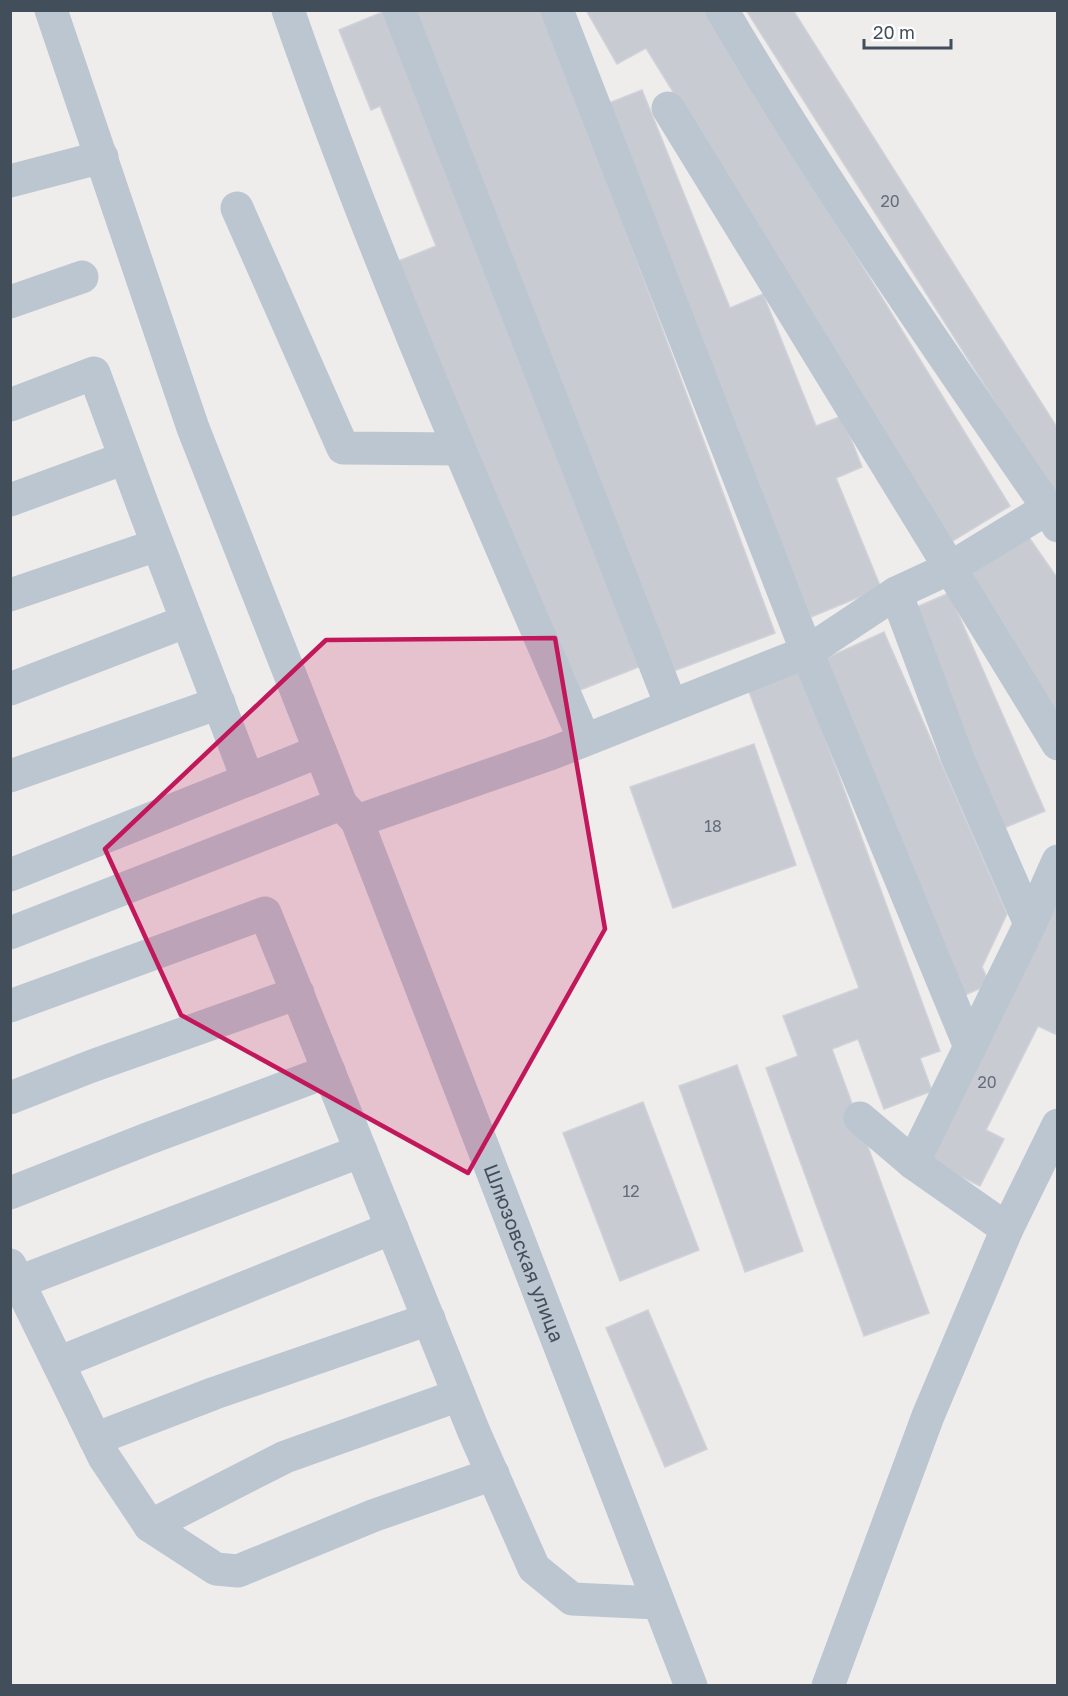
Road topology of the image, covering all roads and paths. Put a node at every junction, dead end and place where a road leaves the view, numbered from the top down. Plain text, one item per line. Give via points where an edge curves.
1 (51, 10) edge
2 (288, 10) edge
3 (399, 10) edge
4 (556, 10) edge
5 (722, 10) edge
6 (668, 108) dead end
7 (102, 157) junction
8 (10, 181) edge
9 (237, 208) dead end
10 (82, 277) dead end
11 (10, 302) edge
12 (10, 405) edge
13 (459, 449) junction
14 (125, 458) junction
15 (10, 500) edge
16 (1053, 517) edge
17 (158, 545) junction
18 (950, 568) junction
19 (896, 593) junction
20 (10, 595) edge
21 (187, 621) junction
22 (807, 652) junction
23 (10, 689) edge
24 (219, 703) junction
25 (672, 705) junction
26 (584, 739) junction
27 (1058, 744) edge
28 (320, 751) junction
29 (10, 776) edge
30 (248, 780) junction
31 (349, 813) junction
32 (1058, 861) edge
33 (10, 875) edge
34 (1030, 924) junction
35 (10, 933) edge
36 (297, 993) junction
37 (10, 1006) edge
38 (970, 1047) junction
39 (329, 1071) junction
40 (10, 1098) edge
41 (860, 1118) dead end
42 (1058, 1125) edge
43 (361, 1151) junction
44 (913, 1163) junction
45 (10, 1193) edge
46 (392, 1228) junction
47 (1007, 1229) junction
48 (15, 1274) edge
49 (429, 1320) junction
50 (58, 1363) junction
51 (459, 1395) junction
52 (95, 1439) junction
53 (493, 1474) junction
54 (150, 1526) junction
55 (658, 1602) junction
56 (691, 1686) edge
57 (828, 1686) edge

1 - 7 street, Шлюзовская улица
2 - 13 street via 388,279
3 - 25 street
4 - 22 street
5 - 16 street via 915,314
6 - 18 street
7 - 8 street
7 - 28 street, Шлюзовская улица via 193,428
9 - 13 street via 343,448
10 - 11 street
12 - 14 street via 94,373
13 - 26 street
14 - 15 street
14 - 17 street
16 - 18 street
17 - 20 street
17 - 21 street
18 - 19 street
18 - 27 street
19 - 22 street
19 - 34 street via 958,759
21 - 23 street
21 - 24 street
22 - 25 street
22 - 38 street
24 - 29 street
24 - 30 street
25 - 26 street
26 - 31 street via 550,754
28 - 30 street
28 - 31 street, Шлюзовская улица
30 - 33 street
31 - 35 street
31 - 55 street, Шлюзовская улица
32 - 34 street
34 - 38 street
36 - 37 street via 265,913
36 - 39 street
36 - 40 street
38 - 44 street
39 - 43 street
39 - 45 street
41 - 44 street
42 - 47 street
43 - 46 street
43 - 48 street
44 - 47 street
46 - 49 street
46 - 50 street
47 - 57 street via 928,1416
48 - 50 street
49 - 51 street
49 - 52 street via 215,1393
50 - 52 street
51 - 53 street
51 - 54 street via 285,1457
52 - 54 street
53 - 54 street via 375,1515 238,1571 216,1569
53 - 55 street via 534,1568 572,1599
55 - 56 street, Шлюзовская улица

